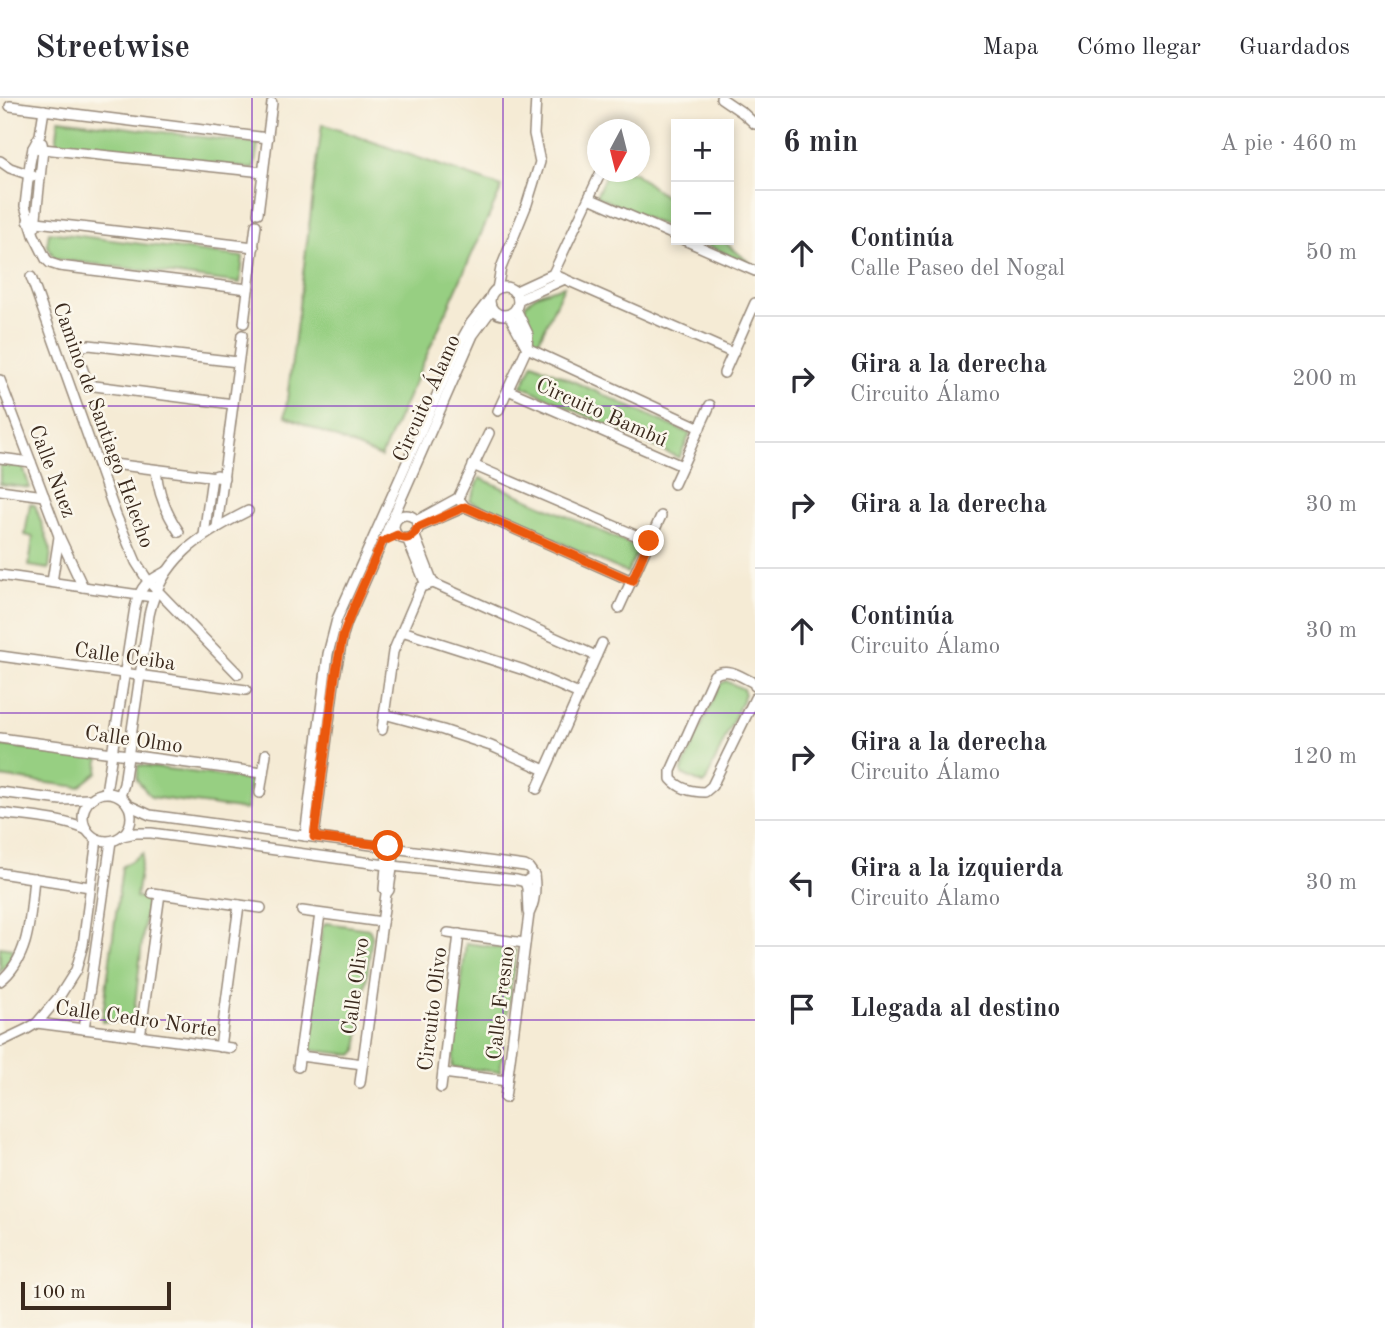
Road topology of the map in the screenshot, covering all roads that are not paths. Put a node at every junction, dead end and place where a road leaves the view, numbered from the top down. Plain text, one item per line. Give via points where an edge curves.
1 (536, 98) edge
2 (720, 98) edge
3 (272, 103) dead end
4 (10, 106) dead end
5 (44, 110) junction
6 (755, 124) edge
7 (40, 135) junction
8 (268, 138) junction
9 (33, 148) junction
10 (43, 149) junction
11 (0, 161) edge
12 (5, 169) edge
13 (263, 172) junction
14 (28, 174) junction
15 (40, 178) junction
16 (596, 182) edge
17 (589, 198) junction
18 (258, 213) dead end
19 (32, 221) junction
20 (256, 225) dead end
21 (671, 234) edge
22 (695, 245) edge
23 (254, 247) junction
24 (755, 271) edge
25 (553, 274) junction
26 (31, 277) dead end
27 (565, 279) junction
28 (248, 289) junction
29 (497, 289) junction
30 (755, 303) edge
31 (514, 304) junction
32 (490, 305) junction
33 (244, 323) dead end
34 (242, 335) dead end
35 (527, 348) junction
36 (733, 353) junction
37 (238, 362) junction
38 (724, 373) dead end
39 (0, 380) edge
40 (508, 390) junction
41 (233, 404) junction
42 (710, 405) dead end
43 (498, 411) dead end
44 (700, 428) junction
45 (489, 433) dead end
46 (0, 458) edge
47 (31, 462) junction
48 (113, 464) dead end
49 (474, 465) junction
50 (682, 466) junction
51 (156, 470) junction
52 (224, 475) junction
53 (212, 477) junction
54 (674, 484) dead end
55 (396, 486) junction
56 (0, 490) edge
57 (44, 496) junction
58 (458, 498) junction
59 (399, 503) junction
60 (465, 507) junction
61 (248, 512) dead end
62 (402, 515) junction
63 (660, 516) dead end
64 (217, 527) junction
65 (414, 530) junction
66 (179, 532) dead end
67 (204, 535) junction
68 (397, 535) junction
69 (59, 536) junction
70 (649, 541) junction
71 (382, 542) junction
72 (368, 548) junction
73 (166, 572) junction
74 (0, 575) edge
75 (148, 581) junction
76 (632, 581) junction
77 (52, 582) junction
78 (429, 584) junction
79 (83, 587) junction
80 (155, 593) junction
81 (138, 595) junction
82 (619, 608) dead end
83 (402, 631) junction
84 (602, 643) dead end
85 (0, 656) edge
86 (596, 656) junction
87 (124, 673) junction
88 (238, 674) dead end
89 (140, 676) junction
90 (755, 684) edge
91 (246, 690) dead end
92 (579, 694) junction
93 (755, 698) edge
94 (327, 702) junction
95 (384, 714) junction
96 (382, 730) dead end
97 (0, 738) edge
98 (112, 754) junction
99 (266, 754) dead end
100 (128, 756) junction
101 (545, 770) junction
102 (263, 774) junction
103 (537, 789) dead end
104 (0, 792) edge
105 (106, 792) junction
106 (260, 793) dead end
107 (120, 796) junction
108 (89, 799) junction
109 (128, 805) junction
110 (0, 813) edge
111 (87, 830) junction
112 (122, 836) junction
113 (309, 836) junction
114 (96, 839) junction
115 (111, 841) junction
116 (392, 847) junction
117 (390, 866) junction
118 (0, 873) edge
119 (534, 875) junction
120 (34, 878) junction
121 (525, 882) junction
122 (90, 887) junction
123 (239, 905) junction
124 (261, 908) dead end
125 (302, 911) dead end
126 (320, 914) junction
127 (529, 914) junction
128 (382, 922) junction
129 (448, 933) dead end
130 (459, 934) junction
131 (525, 943) junction
132 (0, 981) edge
133 (37, 1023) junction
134 (84, 1029) junction
135 (140, 1037) junction
136 (0, 1042) edge
137 (220, 1047) junction
138 (231, 1048) dead end
139 (300, 1056) junction
140 (363, 1064) junction
141 (298, 1067) dead end
142 (443, 1073) junction
143 (508, 1081) junction
144 (360, 1083) dead end
145 (440, 1088) dead end
146 (505, 1098) dead end

1 - 29 street via 534,134 540,162
2 - 6 street
3 - 8 street
4 - 5 street
5 - 7 street
5 - 8 street
7 - 9 street
7 - 10 street
8 - 13 street
9 - 10 street
9 - 14 street
10 - 13 street
10 - 15 street
11 - 12 street
12 - 14 street
13 - 18 street
14 - 15 street
14 - 19 street via 25,206
15 - 19 street
16 - 17 street
17 - 21 street
17 - 25 street
19 - 23 street
19 - 28 street via 46,259 59,266
20 - 23 street
22 - 24 street
23 - 28 street
25 - 27 street
25 - 31 street
26 - 75 street, Camino de Santiago Helecho via 116,516
27 - 31 street
27 - 36 street
28 - 33 street
29 - 31 street via 506,287
29 - 32 street
30 - 36 street
31 - 32 street via 499,315
31 - 35 street, Circuito Bambú
32 - 55 street, Circuito Álamo via 462,338
32 - 59 street, Circuito Álamo
34 - 37 street
35 - 40 street, Circuito Bambú
35 - 44 street, Circuito Bambú
36 - 38 street
37 - 41 street
37 - 41 street via 89,345 79,347 77,354 90,385
39 - 47 street, Calle Nuez
40 - 43 street, Circuito Bambú
40 - 50 street, Circuito Bambú
41 - 52 street
42 - 44 street, Circuito Bambú
44 - 50 street, Circuito Bambú
45 - 49 street
46 - 47 street
47 - 57 street, Calle Nuez
48 - 51 street
49 - 58 street
49 - 70 street
50 - 54 street, Circuito Bambú
51 - 53 street
51 - 66 street via 159,492
52 - 53 street
52 - 64 street
53 - 67 street
55 - 59 street, Circuito Álamo
55 - 72 street, Circuito Álamo
56 - 57 street
57 - 69 street, Calle Nuez
58 - 60 street
58 - 65 street
59 - 62 street, Circuito Álamo
59 - 71 street, Circuito Álamo
60 - 65 street
60 - 76 street
61 - 64 street
62 - 65 street via 410,516
62 - 68 street via 394,523
63 - 70 street
64 - 67 street
65 - 68 street
65 - 78 street
67 - 73 street
68 - 71 street
69 - 77 street, Calle Nuez
69 - 79 street, Calle Nuez
70 - 76 street
71 - 72 street
71 - 94 street, Circuito Álamo via 343,635
72 - 94 street, Circuito Álamo via 332,635
73 - 75 street
73 - 80 street
74 - 77 street
75 - 80 street, Camino de Santiago Helecho
75 - 81 street
76 - 82 street
77 - 79 street
78 - 83 street via 421,587
78 - 86 street
79 - 81 street
80 - 81 street
80 - 88 street, Camino de Santiago Helecho
80 - 89 street
81 - 87 street
83 - 92 street via 524,670
83 - 95 street via 393,652
84 - 86 street
85 - 87 street, Calle Ceiba
86 - 92 street
87 - 89 street, Calle Ceiba
87 - 98 street
89 - 91 street, Calle Ceiba
89 - 100 street
90 - 93 street via 728,671 714,675 671,771 676,784 694,792 712,786
92 - 101 street
94 - 113 street, Circuito Álamo
95 - 96 street
95 - 101 street via 491,746
97 - 98 street, Calle Olmo
98 - 100 street, Calle Olmo
98 - 105 street
99 - 102 street
100 - 102 street, Calle Olmo
100 - 107 street
101 - 103 street
102 - 106 street
104 - 108 street
105 - 107 street
105 - 108 street
107 - 109 street
108 - 111 street via 83,815
109 - 112 street via 130,824
109 - 113 street via 150,815
110 - 111 street via 71,823
111 - 114 street
112 - 115 street
112 - 117 street via 151,833
113 - 116 street
114 - 115 street
114 - 122 street
115 - 134 street
116 - 117 street, Calle Olivo
116 - 119 street via 525,866
117 - 121 street
117 - 128 street, Calle Olivo
118 - 120 street
119 - 121 street
119 - 127 street, Calle Fresno
120 - 122 street
120 - 132 street via 24,947 15,966
121 - 127 street, Calle Fresno
122 - 133 street via 76,970
123 - 124 street
123 - 135 street via 156,894
123 - 137 street
125 - 126 street
126 - 128 street
126 - 139 street
127 - 131 street, Calle Fresno
128 - 140 street, Calle Olivo
129 - 130 street
130 - 131 street
130 - 142 street, Circuito Olivo
131 - 143 street, Calle Fresno
133 - 134 street, Calle Cedro Norte
133 - 136 street
134 - 135 street, Calle Cedro Norte
135 - 137 street, Calle Cedro Norte
137 - 138 street, Calle Cedro Norte
139 - 140 street
139 - 141 street
140 - 144 street, Calle Olivo
142 - 143 street
142 - 145 street, Circuito Olivo
143 - 146 street, Calle Fresno

